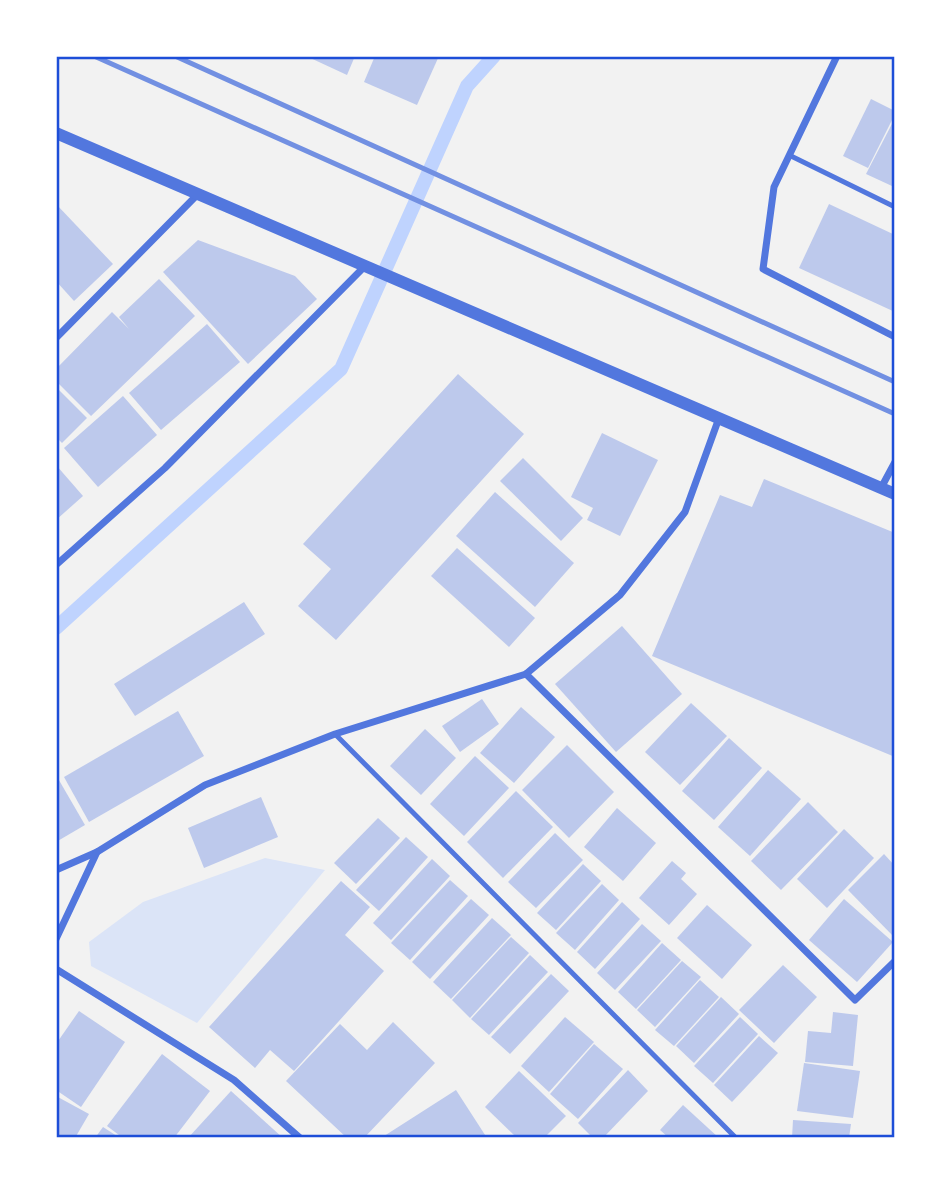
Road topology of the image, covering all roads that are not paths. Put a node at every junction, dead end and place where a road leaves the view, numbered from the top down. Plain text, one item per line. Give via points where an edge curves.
1 (837, 56) edge
2 (56, 133) edge
3 (791, 156) junction
4 (198, 194) junction
5 (895, 207) edge
6 (367, 267) junction
7 (895, 337) edge
8 (56, 338) edge
9 (720, 417) junction
10 (895, 463) edge
11 (881, 488) junction
12 (895, 494) edge
13 (56, 565) edge
14 (526, 674) junction
15 (335, 734) junction
16 (97, 852) junction
17 (56, 870) edge
18 (56, 939) edge
19 (895, 961) edge
20 (56, 969) edge
21 (300, 1138) edge
22 (736, 1138) edge

1 - 3 street
2 - 4 street
3 - 5 lane
3 - 7 street via 774,187 763,269
4 - 6 street
4 - 8 street
6 - 9 street
6 - 13 street via 165,468
9 - 11 street
9 - 14 street via 685,513 620,594
10 - 11 street
11 - 12 street
14 - 15 street
14 - 19 street via 855,1000
15 - 16 street via 205,785
15 - 22 lane
16 - 17 street
16 - 18 street
20 - 21 street via 234,1080

